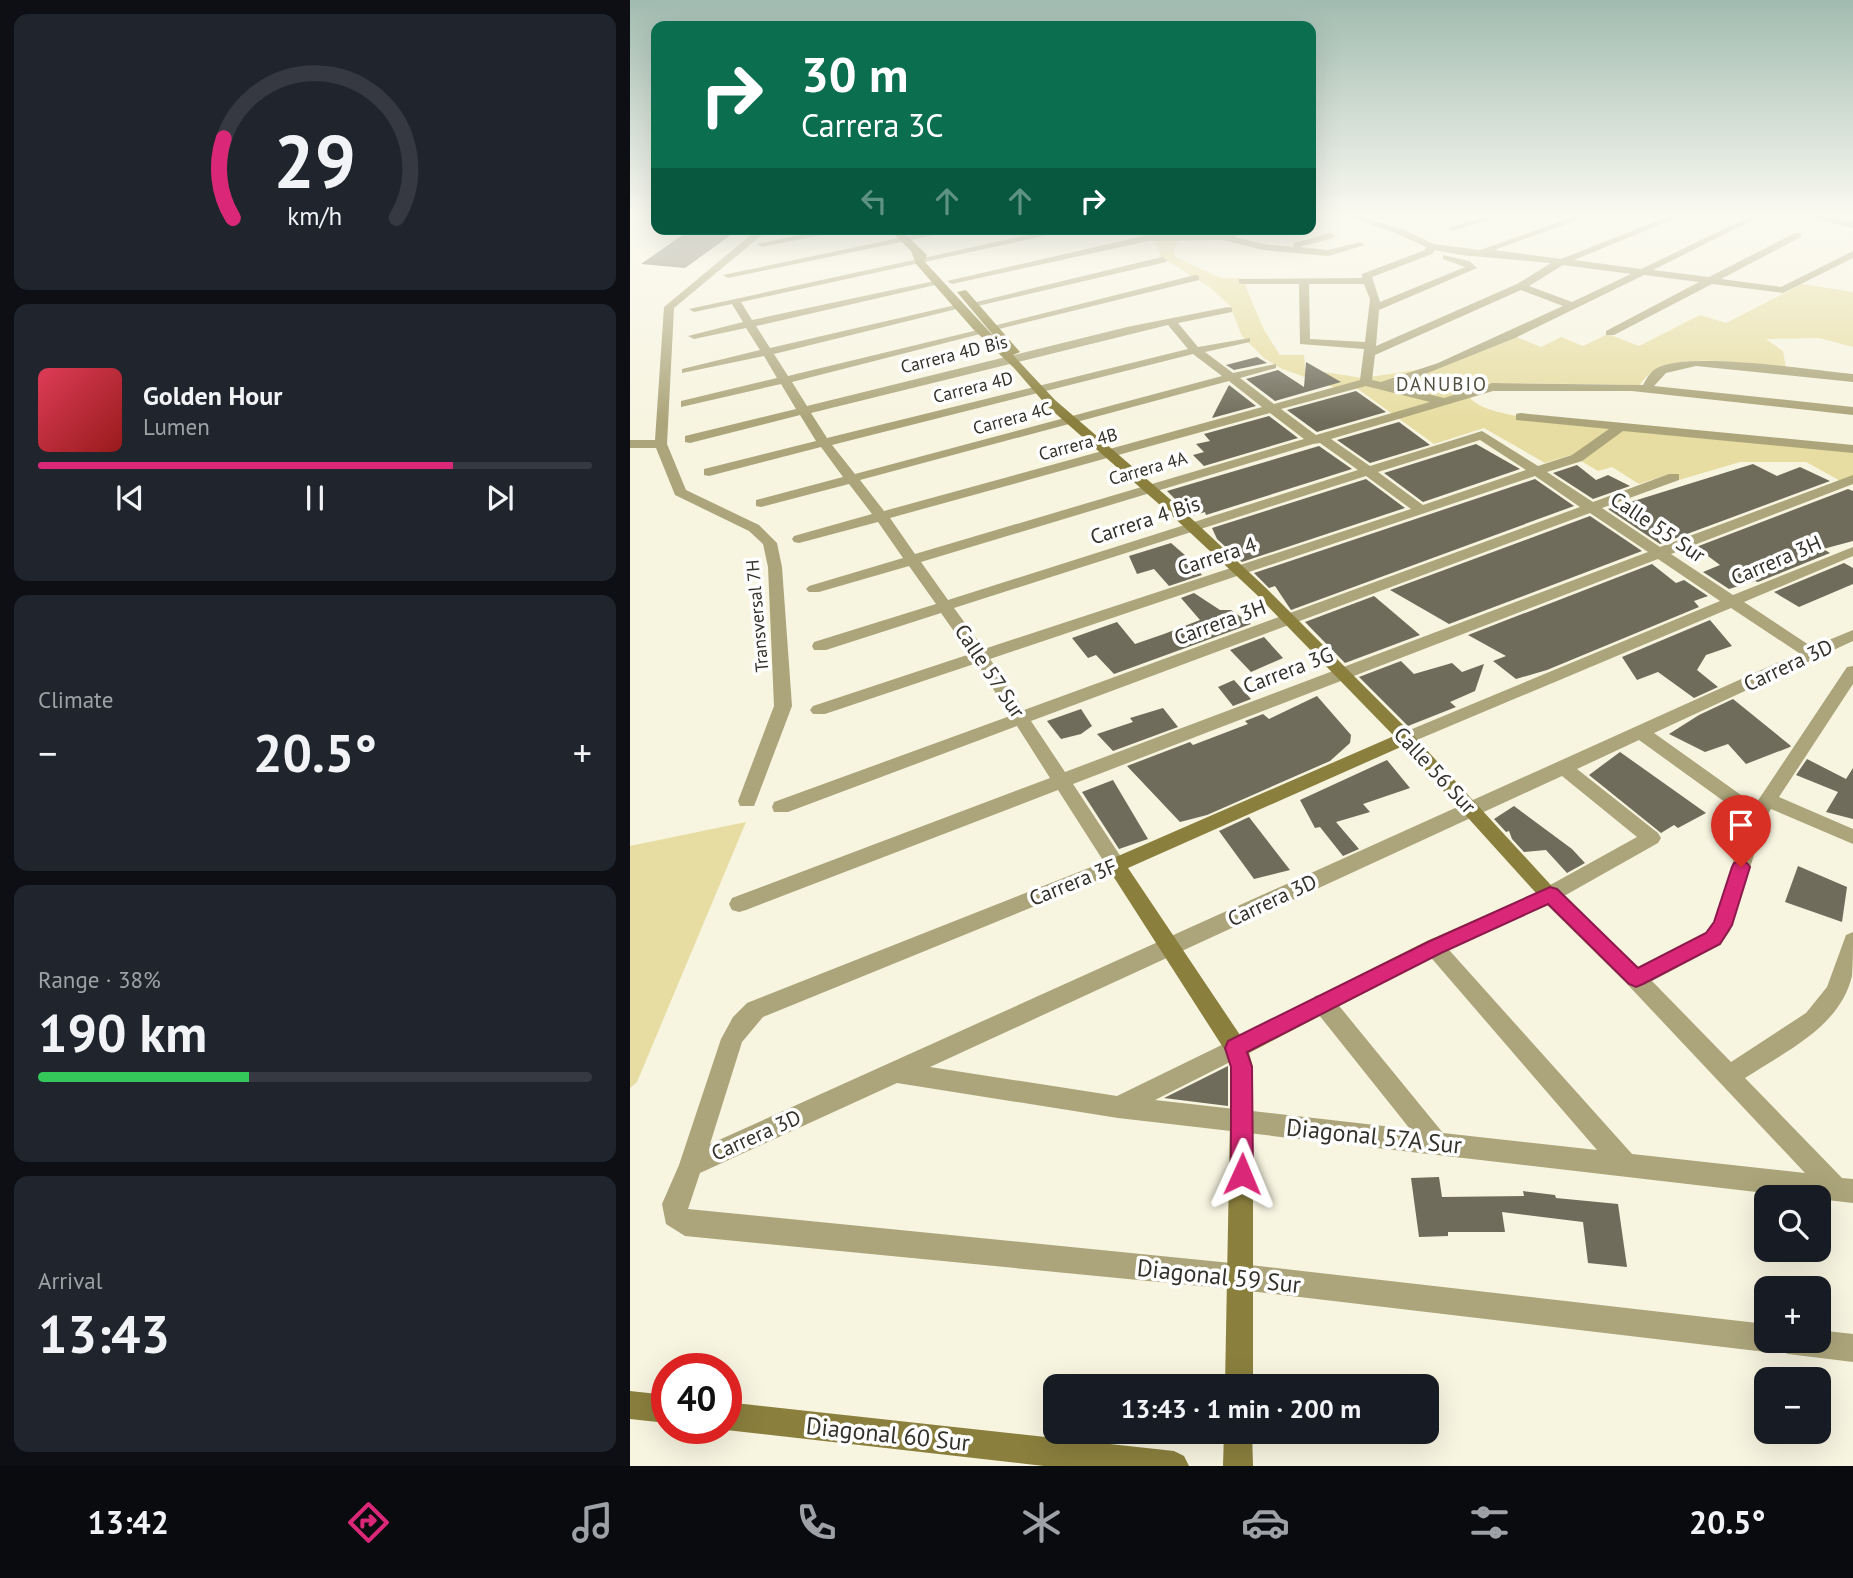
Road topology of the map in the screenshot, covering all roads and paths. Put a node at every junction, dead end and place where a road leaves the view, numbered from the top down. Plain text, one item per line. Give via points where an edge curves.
1 (697, 284) edge
2 (807, 284) edge
3 (933, 284) edge
4 (940, 284) edge
5 (955, 284) edge
6 (1057, 284) edge
7 (1169, 284) edge
8 (1304, 284) edge
9 (1369, 284) edge
10 (1432, 284) edge
11 (1524, 284) edge
12 (1617, 284) edge
13 (1703, 284) edge
14 (1747, 284) edge
15 (1794, 284) edge
16 (1521, 286) junction
17 (736, 301) junction
18 (973, 304) junction
19 (960, 307) junction
20 (1574, 307) junction
21 (1375, 308) junction
22 (694, 309) dead end
23 (1228, 310) dead end
24 (1171, 322) junction
25 (751, 324) junction
26 (995, 327) junction
27 (982, 332) junction
28 (1610, 333) dead end
29 (694, 336) dead end
30 (1246, 341) dead end
31 (1368, 350) junction
32 (1195, 351) junction
33 (767, 352) junction
34 (1014, 360) junction
35 (1272, 366) dead end
36 (686, 371) dead end
37 (1231, 377) junction
38 (1853, 378) edge
39 (783, 380) junction
40 (1366, 382) junction
41 (1384, 385) junction
42 (1038, 388) junction
43 (1647, 388) junction
44 (1448, 402) junction
45 (685, 404) dead end
46 (1273, 409) junction
47 (802, 410) junction
48 (1853, 411) edge
49 (1520, 416) dead end
50 (1070, 420) junction
51 (1619, 427) junction
52 (1482, 435) joint
53 (690, 439) dead end
54 (1319, 440) junction
55 (824, 443) junction
56 (630, 444) edge
57 (661, 444) junction
58 (1853, 449) edge
59 (1109, 454) junction
60 (1366, 471) junction
61 (1537, 471) junction
62 (709, 472) dead end
63 (1674, 477) dead end
64 (851, 479) junction
65 (1853, 479) edge
66 (1149, 487) junction
67 (761, 503) dead end
68 (1590, 507) junction
69 (1423, 510) junction
70 (881, 516) junction
71 (1192, 526) junction
72 (799, 539) dead end
73 (1853, 551) edge
74 (1659, 553) junction
75 (912, 559) junction
76 (1239, 571) junction
77 (814, 589) dead end
78 (1732, 601) junction
79 (945, 606) junction
80 (1289, 619) junction
81 (1853, 635) edge
82 (820, 646) dead end
83 (1811, 654) junction
84 (981, 656) junction
85 (1853, 671) edge
86 (1342, 674) junction
87 (819, 710) dead end
88 (1022, 718) junction
89 (1640, 732) junction
90 (1406, 738) junction
91 (1563, 767) junction
92 (1063, 780) junction
93 (747, 801) dead end
94 (781, 807) dead end
95 (1762, 808) junction
96 (1472, 809) junction
97 (1853, 838) edge
98 (1116, 865) junction
99 (1550, 895) junction
100 (739, 904) dead end
101 (1853, 941) edge
102 (1169, 947) junction
103 (1434, 947) junction
104 (1636, 979) junction
105 (1323, 1003) junction
106 (1236, 1048) junction
107 (896, 1072) junction
108 (1729, 1076) junction
109 (1118, 1107) junction
110 (1243, 1122) junction
111 (1437, 1144) junction
112 (691, 1165) junction
113 (1626, 1165) junction
114 (1845, 1191) edge
115 (1241, 1277) junction
116 (1754, 1337) edge
117 (1831, 1345) edge
118 (1853, 1348) edge
119 (1239, 1374) edge
120 (630, 1405) edge
121 (651, 1407) edge
122 (742, 1418) edge
123 (1238, 1444) edge
124 (1174, 1466) edge
125 (1238, 1466) edge

1 - 57 street, Transversal 7H via 669,307
2 - 17 street
3 - 25 street
4 - 19 street, Calle 56 Sur
5 - 18 street, Calle 56 Sur
6 - 18 street
7 - 26 street
8 - 31 street via 1304,342
9 - 21 street
10 - 21 street
11 - 16 street
12 - 20 street
13 - 28 street
14 - 15 street via 1783,290
16 - 20 street
16 - 31 street
17 - 22 street
17 - 25 street, Calle 57 Sur
18 - 26 street, Calle 56 Sur
19 - 27 street, Calle 56 Sur
19 - 33 street
20 - 41 street via 1442,365
21 - 31 street
23 - 24 street, Carrera 4D Bis
24 - 32 street
24 - 34 street, Carrera 4D Bis
25 - 29 street
25 - 33 street, Calle 57 Sur
26 - 34 street, Calle 56 Sur via 1012,347
27 - 34 street, Calle 56 Sur
27 - 39 street
30 - 32 street, Carrera 4D
31 - 40 street
32 - 37 street
32 - 42 street, Carrera 4D
33 - 36 street
33 - 39 street, Calle 57 Sur
34 - 42 street, Calle 56 Sur
34 - 47 street, Carrera 4D Bis
35 - 37 street, Carrera 4C
37 - 46 street
37 - 50 street, Carrera 4C
38 - 43 street via 1696,363 1662,370
39 - 45 street
39 - 47 street, Calle 57 Sur
40 - 41 street
40 - 46 street, Carrera 4B
41 - 44 street
42 - 50 street, Calle 56 Sur
42 - 55 street, Carrera 4D
43 - 44 street, Carrera 4A via 1492,387
43 - 48 street, Carrera 4A
44 - 54 street, Carrera 4A
46 - 54 street
46 - 59 street, Carrera 4B
47 - 53 street, Carrera 4D Bis
47 - 55 street, Calle 57 Sur
49 - 51 street
50 - 59 street, Calle 56 Sur
50 - 64 street, Carrera 4C
51 - 58 street
51 - 61 street, Carrera 4 via 1577,458
52 - 60 street, Carrera 4 Bis
52 - 61 street, Calle 55 Sur
54 - 60 street
54 - 66 street, Carrera 4A
55 - 62 street, Carrera 4D
55 - 64 street, Calle 57 Sur
56 - 57 street
57 - 93 street, Transversal 7H via 680,492 754,528 770,543 783,706
59 - 66 street, Calle 56 Sur
59 - 70 street, Carrera 4B
60 - 69 street
60 - 71 street, Carrera 4 Bis
61 - 68 street, Calle 55 Sur
61 - 69 street, Carrera 4
63 - 68 street, Carrera 3H
64 - 67 street, Carrera 4C
64 - 70 street, Calle 57 Sur
65 - 74 street, Carrera 3G
66 - 71 street, Calle 56 Sur
66 - 75 street, Carrera 4A
68 - 74 street, Calle 55 Sur
68 - 80 street, Carrera 3H
69 - 76 street, Carrera 4
70 - 72 street, Carrera 4B
70 - 75 street, Calle 57 Sur
71 - 76 street, Calle 56 Sur
71 - 79 street, Carrera 4 Bis
73 - 78 street, Carrera 3H
74 - 78 street, Calle 55 Sur
74 - 86 street, Carrera 3G
75 - 77 street, Carrera 4A
75 - 79 street, Calle 57 Sur
76 - 80 street, Calle 56 Sur
76 - 84 street, Carrera 4
78 - 83 street, Calle 55 Sur
78 - 90 street, Carrera 3H
79 - 82 street, Carrera 4 Bis
79 - 84 street, Calle 57 Sur
80 - 86 street, Calle 56 Sur
80 - 88 street, Carrera 3H
81 - 83 street, Carrera 3D
83 - 89 street, Carrera 3D
84 - 87 street, Carrera 4
84 - 88 street, Calle 57 Sur
85 - 95 street
86 - 90 street, Calle 56 Sur
86 - 92 street, Carrera 3G
88 - 92 street, Calle 57 Sur
88 - 94 street, Carrera 3H
89 - 91 street, Carrera 3D
89 - 95 street
90 - 96 street, Calle 56 Sur
90 - 98 street, Carrera 3F
91 - 96 street, Carrera 3D
91 - 99 street via 1651,838
92 - 98 street, Calle 57 Sur
92 - 100 street, Carrera 3G
95 - 97 street
95 - 104 street via 1723,925 1713,939
96 - 99 street, Calle 56 Sur
96 - 102 street, Carrera 3D
98 - 102 street, Calle 57 Sur
98 - 112 street, Carrera 3F via 755,1010 732,1039
99 - 103 street
99 - 104 street, Calle 56 Sur
101 - 108 street via 1836,992 1814,1020
102 - 106 street, Calle 57 Sur
102 - 107 street, Carrera 3D
103 - 105 street
103 - 113 street
104 - 108 street, Calle 56 Sur
105 - 106 street
105 - 111 street
106 - 109 street
106 - 110 street via 1242,1067
107 - 109 street, Diagonal 57A Sur
107 - 112 street, Carrera 3D
108 - 114 street, Calle 56 Sur
109 - 110 street, Diagonal 57A Sur
110 - 111 street, Diagonal 57A Sur
110 - 115 street
111 - 113 street, Diagonal 57A Sur
112 - 115 street, Diagonal 59 Sur via 675,1203 674,1215 685,1223
113 - 114 street, Diagonal 57A Sur
115 - 116 street, Diagonal 59 Sur
115 - 119 street
117 - 118 street
120 - 121 street
122 - 124 street, Diagonal 60 Sur
123 - 125 street

